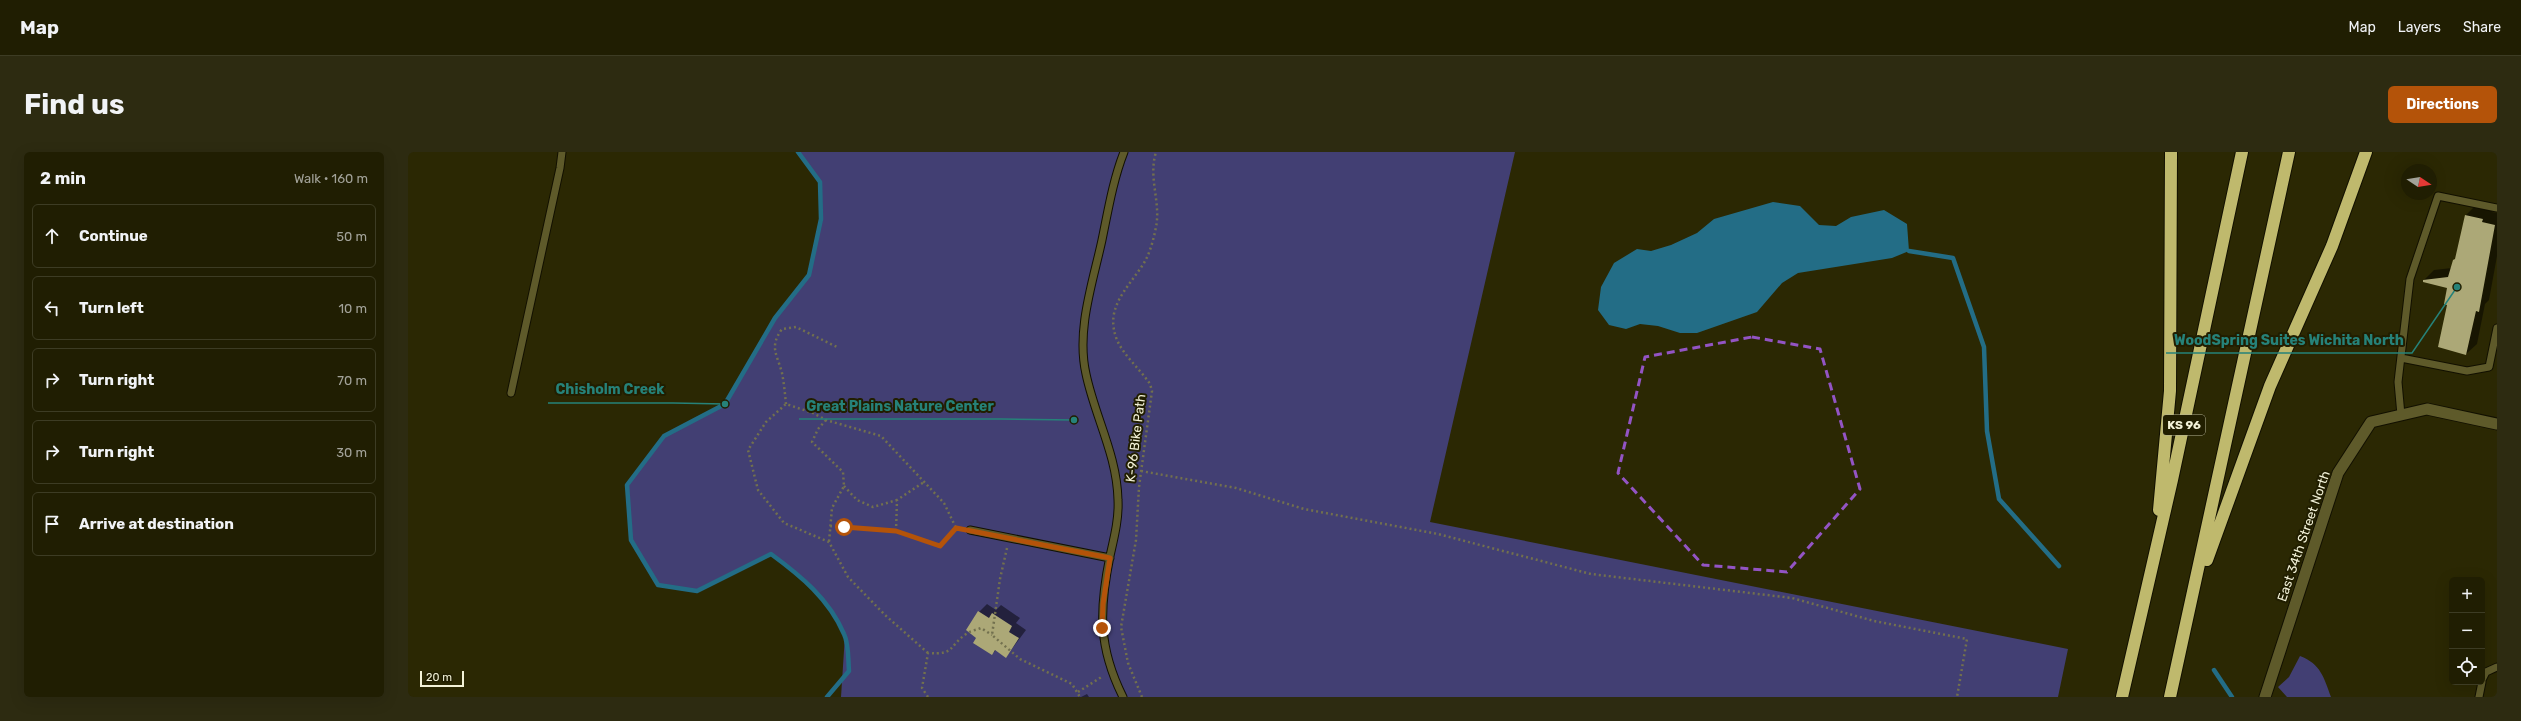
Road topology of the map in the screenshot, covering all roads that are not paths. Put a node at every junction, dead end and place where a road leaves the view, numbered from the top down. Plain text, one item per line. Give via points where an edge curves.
1 (562, 152) edge
2 (1124, 152) edge
3 (2171, 152) edge
4 (2242, 152) edge
5 (2289, 152) edge
6 (2366, 152) edge
7 (2497, 208) edge
8 (2497, 328) edge
9 (2400, 358) junction
10 (511, 392) dead end
11 (2401, 415) junction
12 (2497, 424) edge
13 (970, 530) road end
14 (2155, 556) junction
15 (1110, 558) junction
16 (2190, 606) junction
17 (2497, 667) edge
18 (2485, 674) edge
19 (2481, 685) edge
20 (1123, 697) edge
21 (2122, 697) edge
22 (2170, 697) edge
23 (2265, 697) edge
24 (2478, 697) edge

1 - 10 lane
2 - 15 lane via 1086,313 1084,343 1085,372 1110,446 1116,474 1117,523
3 - 14 highway via 2170,391
4 - 14 highway, KS 96
5 - 16 highway
6 - 16 highway via 2332,246 2270,386
7 - 9 lane via 2438,196 2410,279
8 - 9 lane via 2489,367 2467,371
9 - 11 lane via 2398,382
11 - 12 street, East 34th Street North via 2427,409
11 - 23 street, East 34th Street North via 2371,422 2338,473
13 - 15 lane
14 - 21 highway, KS 96
15 - 20 lane via 1102,628 1111,672
16 - 22 highway
17 - 18 lane
19 - 24 lane

